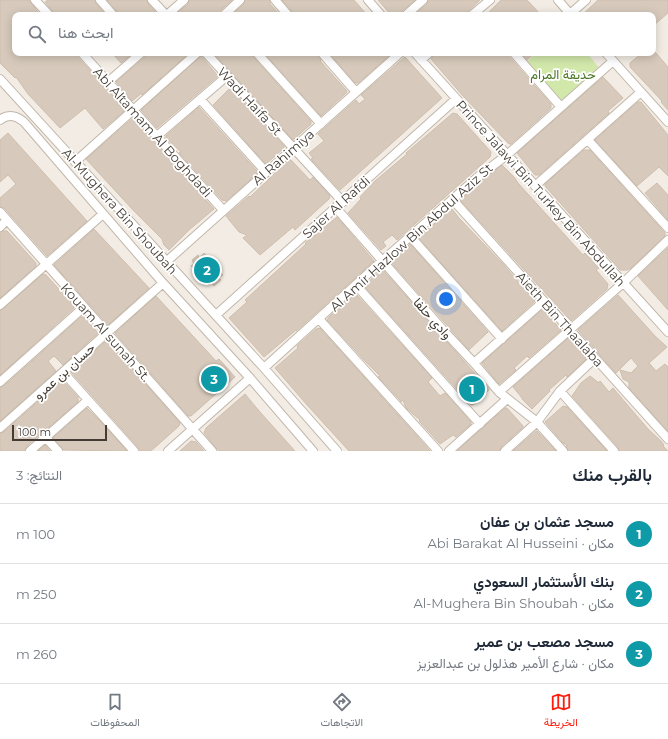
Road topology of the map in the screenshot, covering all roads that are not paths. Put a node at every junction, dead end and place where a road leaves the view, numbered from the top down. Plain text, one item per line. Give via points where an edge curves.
1 (35, 0) edge
2 (100, 0) edge
3 (152, 0) edge
4 (184, 0) edge
5 (240, 0) edge
6 (275, 0) edge
7 (368, 0) edge
8 (423, 0) edge
9 (490, 0) edge
10 (558, 0) edge
11 (586, 0) edge
12 (46, 12) edge
13 (110, 12) edge
14 (164, 12) edge
15 (170, 12) edge
16 (227, 12) edge
17 (285, 12) edge
18 (378, 12) edge
19 (409, 12) edge
20 (479, 12) edge
21 (569, 12) edge
22 (573, 12) edge
23 (85, 56) edge
24 (138, 56) edge
25 (193, 56) edge
26 (209, 56) edge
27 (260, 56) edge
28 (325, 56) edge
29 (397, 56) edge
30 (418, 56) edge
31 (426, 56) edge
32 (517, 56) edge
33 (609, 56) edge
34 (421, 60) junction
35 (613, 61) junction
36 (227, 76) junction
37 (0, 79) edge
38 (108, 82) junction
39 (356, 92) junction
40 (641, 92) junction
41 (200, 99) junction
42 (456, 99) junction
43 (561, 107) junction
44 (133, 110) junction
45 (2, 118) edge
46 (668, 122) edge
47 (321, 124) junction
48 (157, 136) junction
49 (588, 140) junction
50 (294, 148) junction
51 (507, 155) junction
52 (75, 162) junction
53 (266, 172) junction
54 (535, 186) junction
55 (452, 200) junction
56 (343, 202) junction
57 (336, 208) junction
58 (223, 210) junction
59 (0, 212) edge
60 (103, 214) junction
61 (7, 220) junction
62 (0, 227) edge
63 (668, 228) edge
64 (410, 236) junction
65 (668, 240) edge
66 (382, 261) junction
67 (166, 262) junction
68 (47, 264) junction
69 (163, 283) junction
70 (622, 283) junction
71 (356, 285) junction
72 (544, 302) junction
73 (0, 306) edge
74 (84, 308) junction
75 (216, 315) junction
76 (319, 319) junction
77 (570, 330) junction
78 (668, 332) edge
79 (107, 333) junction
80 (502, 339) junction
81 (595, 358) junction
82 (474, 363) junction
83 (264, 368) junction
84 (63, 372) junction
85 (250, 378) junction
86 (0, 382) edge
87 (560, 391) junction
88 (499, 392) junction
89 (507, 399) junction
90 (88, 400) junction
91 (537, 422) junction
92 (480, 424) junction
93 (0, 428) edge
94 (193, 430) junction
95 (46, 438) junction
96 (668, 439) edge
97 (30, 451) edge
98 (58, 451) edge
99 (134, 451) edge
100 (168, 451) edge
101 (212, 451) edge
102 (313, 451) edge
103 (337, 451) edge
104 (438, 451) edge
105 (449, 451) edge
106 (505, 451) edge
107 (563, 451) edge
108 (614, 451) edge

1 - 12 street
2 - 13 street
3 - 14 street
4 - 15 street
5 - 16 street
6 - 17 street
7 - 18 street
8 - 19 street
9 - 20 street
10 - 21 street
11 - 22 street
23 - 38 street, Abi Altamam Al Boghdadi
24 - 38 street
25 - 44 street
26 - 36 street, Wadi Haifa St
27 - 47 street
28 - 39 street
29 - 39 street, Al Rahimiya
30 - 34 street, Prince Jalawi Bin Turkey Bin Abdullah
31 - 34 street
32 - 43 street
33 - 35 street
34 - 42 street, Prince Jalawi Bin Turkey Bin Abdullah
35 - 40 street
35 - 43 street, Al Amir Hazlow Bin Abdul Aziz St
36 - 41 street
36 - 50 street, Wadi Haifa St
37 - 52 street, Al-Mughera Bin Shoubah
38 - 44 street, Abi Altamam Al Boghdadi
39 - 47 street, Al Rahimiya
40 - 46 street
40 - 49 street
41 - 48 street
41 - 53 street
42 - 51 street, Prince Jalawi Bin Turkey Bin Abdullah
42 - 56 street, Sajer Al Rafdi
43 - 51 street, Al Amir Hazlow Bin Abdul Aziz St
44 - 48 street, Abi Altamam Al Boghdadi
44 - 52 street
45 - 60 street, Al-Mughera Bin Shoubah via 18,117 24,122
47 - 50 street, Al Rahimiya
48 - 58 street, Abi Altamam Al Boghdadi
49 - 54 street
49 - 63 street
50 - 53 street, Al Rahimiya
50 - 56 street, Wadi Haifa St
51 - 54 street, Prince Jalawi Bin Turkey Bin Abdullah
51 - 55 street, Al Amir Hazlow Bin Abdul Aziz St via 490,166
52 - 67 street, Al-Mughera Bin Shoubah
53 - 58 street, Al Rahimiya
54 - 70 street, Prince Jalawi Bin Turkey Bin Abdullah
55 - 64 street, Al Amir Hazlow Bin Abdul Aziz St
55 - 72 street, Aieth Bin Thaalaba
56 - 57 street, Sajer Al Rafdi
57 - 66 street, وادي حلفا
57 - 75 street, Sajer Al Rafdi
58 - 67 street, Al Rahimiya
59 - 61 street, Kouam Al sunah St.
60 - 68 street
60 - 69 street, Al-Mughera Bin Shoubah
61 - 62 street
61 - 68 street, Kouam Al sunah St.
64 - 66 street, Al Amir Hazlow Bin Abdul Aziz St
64 - 80 street
65 - 70 street
66 - 71 street, Al Amir Hazlow Bin Abdul Aziz St
66 - 82 street, وادي حلفا
67 - 75 street, Al-Mughera Bin Shoubah
68 - 73 street
68 - 74 street, Kouam Al sunah St.
69 - 79 street, حسان بن عمرو
69 - 85 street, Al-Mughera Bin Shoubah
70 - 77 street
70 - 78 street, Prince Jalawi Bin Turkey Bin Abdullah
71 - 76 street, Al Amir Hazlow Bin Abdul Aziz St
71 - 92 street
72 - 77 street, Aieth Bin Thaalaba
72 - 80 street
74 - 79 street, Kouam Al sunah St.
74 - 86 street
75 - 83 street, Al-Mughera Bin Shoubah
76 - 83 street, Al Amir Hazlow Bin Abdul Aziz St
76 - 104 street
77 - 81 street, Aieth Bin Thaalaba
77 - 88 street
79 - 84 street, حسان بن عمرو
79 - 94 street, Kouam Al sunah St.
80 - 82 street
81 - 87 street
81 - 96 street, Aieth Bin Thaalaba
82 - 88 street, وادي حلفا
83 - 103 street, Al-Mughera Bin Shoubah
84 - 90 street
84 - 93 street, حسان بن عمرو
85 - 94 street
85 - 102 street, Al-Mughera Bin Shoubah
87 - 91 street
87 - 108 street
88 - 89 street, وادي حلفا
89 - 91 street, وادي حلفا
89 - 92 street
90 - 95 street
90 - 99 street
91 - 106 street
91 - 107 street, وادي حلفا
92 - 105 street
94 - 100 street
94 - 101 street, Kouam Al sunah St.
95 - 97 street
95 - 98 street

